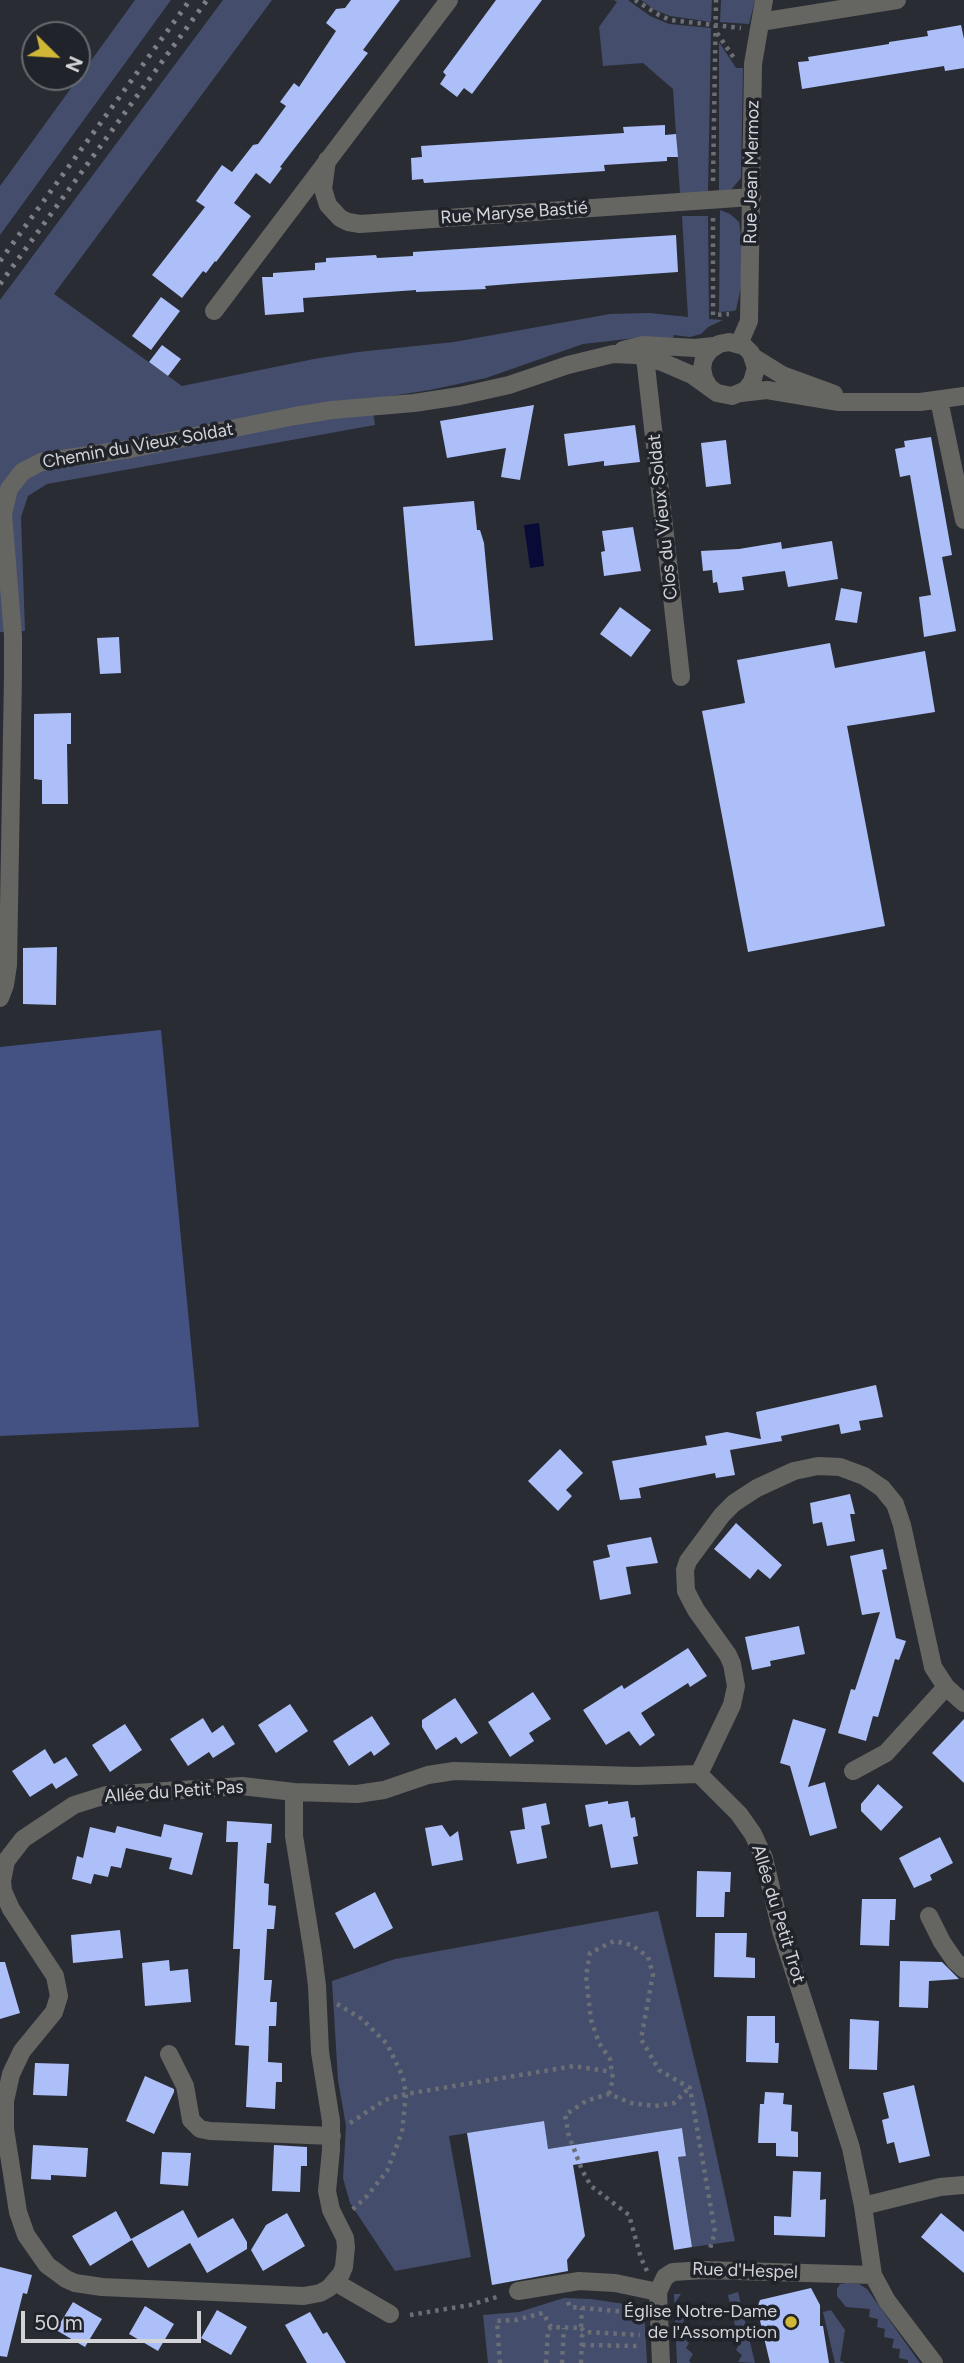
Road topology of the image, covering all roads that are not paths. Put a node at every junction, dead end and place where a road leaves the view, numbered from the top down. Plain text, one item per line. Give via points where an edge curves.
1 (449, 0) edge
2 (764, 0) edge
3 (897, 0) edge
4 (760, 22) junction
5 (327, 160) junction
6 (752, 197) junction
7 (214, 311) dead end
8 (739, 344) junction
9 (714, 346) junction
10 (613, 354) junction
11 (645, 357) junction
12 (753, 358) junction
13 (709, 387) junction
14 (741, 393) junction
15 (964, 396) edge
16 (939, 400) junction
17 (864, 402) junction
18 (964, 520) edge
19 (681, 677) dead end
20 (0, 998) edge
21 (946, 1687) junction
22 (964, 1703) edge
23 (853, 1771) dead end
24 (699, 1774) junction
25 (294, 1792) junction
26 (929, 1916) dead end
27 (964, 1969) edge
28 (169, 2054) dead end
29 (331, 2136) junction
30 (964, 2185) edge
31 (863, 2206) junction
32 (873, 2275) junction
33 (335, 2282) junction
34 (518, 2291) road end
35 (658, 2292) junction
36 (390, 2314) road end
37 (661, 2363) edge
38 (934, 2363) edge

1 - 5 street
2 - 4 street, Rue Jean Mermoz
3 - 4 street
4 - 6 street, Rue Jean Mermoz via 753,64
5 - 6 street, Rue Maryse Bastié via 323,189 328,205 348,222
5 - 7 street
6 - 8 street, Rue Jean Mermoz via 749,314
8 - 9 street
8 - 12 street
9 - 10 street, Chemin du Vieux Soldat via 643,345
9 - 13 street via 702,363
10 - 11 street, Chemin du Vieux Soldat
10 - 20 street, Chemin du Vieux Soldat via 460,396 313,413 41,462 22,472 9,489 3,514 13,676 8,965
11 - 13 street, Chemin du Vieux Soldat via 684,371
11 - 19 street, Clos du Vieux Soldat
12 - 14 street via 754,378
12 - 17 street via 782,375
13 - 14 street via 727,396
14 - 17 street via 767,390 827,401
15 - 16 street
16 - 17 street
16 - 18 street
21 - 22 street
21 - 23 street via 886,1754
21 - 24 street via 933,1667 902,1525 889,1496 874,1482 840,1467 794,1471 734,1503 693,1552 685,1570 686,1591 728,1655 737,1685
24 - 25 street, Allée du Petit Pas via 454,1770 372,1793
24 - 31 street, Allée du Petit Trot via 739,1814 764,1858 778,1923 845,2126
25 - 29 street via 294,1836 313,1954
25 - 33 street, Allée du Petit Pas via 242,1786 94,1797 74,1805 16,1845 3,1871 3,1891 55,1976 59,1996 54,2012 17,2060 7,2088 5,2130 26,2235 47,2265 66,2279 102,2287 304,2296 320,2293
26 - 27 street
28 - 29 street via 185,2086 191,2120 200,2129
29 - 33 street via 327,2191 346,2247 344,2267
30 - 31 street
31 - 32 street, Allée du Petit Trot
32 - 35 street, Rue d'Hespel via 673,2272 664,2277
32 - 38 street, Allée du Petit Trot
33 - 36 street
34 - 35 street via 579,2281
35 - 37 street

